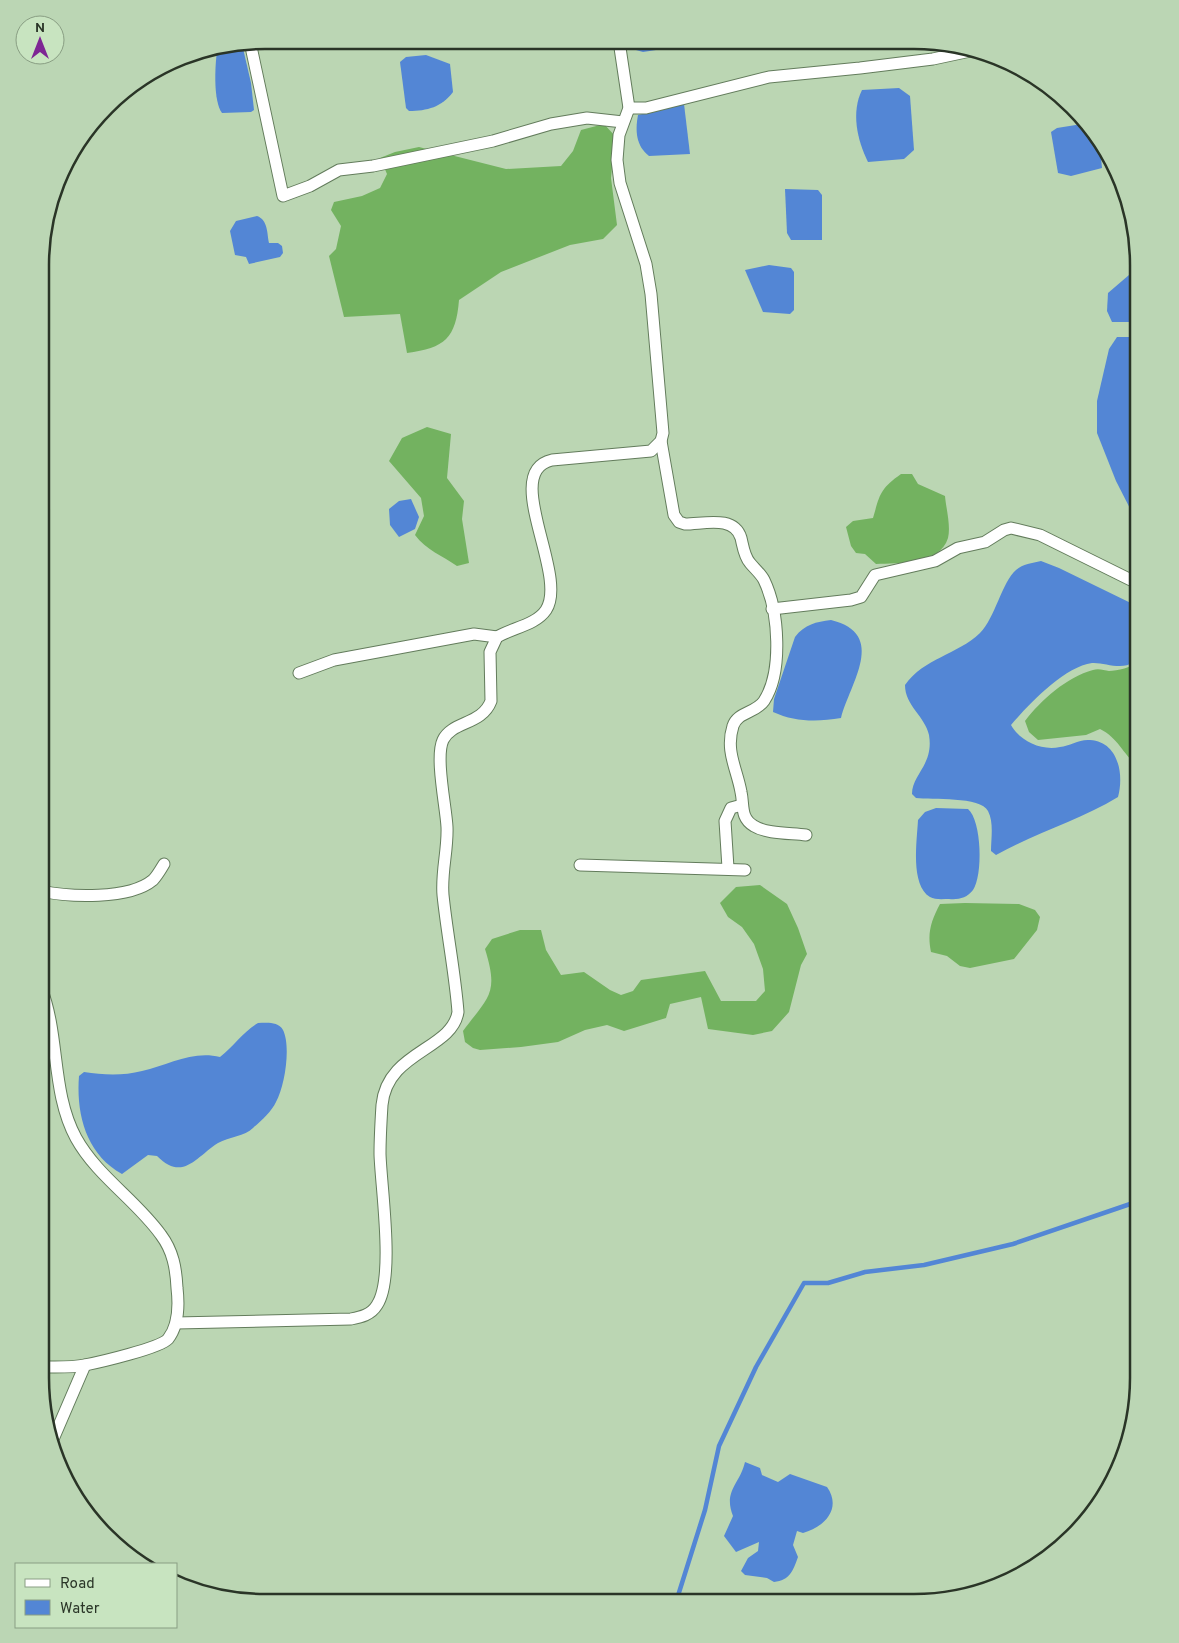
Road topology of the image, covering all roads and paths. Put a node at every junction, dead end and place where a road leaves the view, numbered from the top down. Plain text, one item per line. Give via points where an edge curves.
1 (251, 49) edge
2 (620, 49) edge
3 (958, 54) edge
4 (629, 108) junction
5 (623, 122) junction
6 (661, 441) junction
7 (1130, 580) edge
8 (772, 609) junction
9 (497, 638) junction
10 (299, 672) dead end
11 (742, 805) junction
12 (806, 835) dead end
13 (164, 864) dead end
14 (580, 865) dead end
15 (728, 868) junction
16 (746, 870) dead end
17 (49, 892) edge
18 (49, 1016) edge
19 (176, 1323) junction
20 (84, 1365) junction
21 (49, 1367) edge
22 (56, 1433) edge

1 - 5 street via 282,196 310,186 339,170 493,141 551,124 587,118
2 - 4 street
3 - 4 street via 768,77 646,108
4 - 5 street
5 - 6 street via 617,160 626,207 642,247 652,294 662,409
6 - 8 street via 674,515 685,524 735,526 747,560 764,579
6 - 9 street via 651,451 552,460 537,467 531,489 551,584 550,604 540,617
7 - 8 street via 1040,535 1011,528 985,542 958,548 935,561 875,575 861,596 851,600
8 - 11 street via 778,634 772,678 765,700 758,708 738,717 733,724 730,742
9 - 10 street via 474,634 334,660
9 - 19 street via 490,652 489,708 453,730 441,746 447,829 443,895 458,1012 454,1027 417,1052 389,1081 385,1091 380,1156 386,1211 384,1284 380,1299 371,1312 351,1319
11 - 12 street via 744,816 754,826
11 - 15 street via 731,808 725,821
13 - 17 street via 152,881 111,895 77,896
14 - 15 street
15 - 16 street
18 - 19 street via 66,1113 76,1138 87,1155 154,1226 171,1252 175,1262 178,1300
19 - 20 street via 167,1340
20 - 21 street
20 - 22 street

